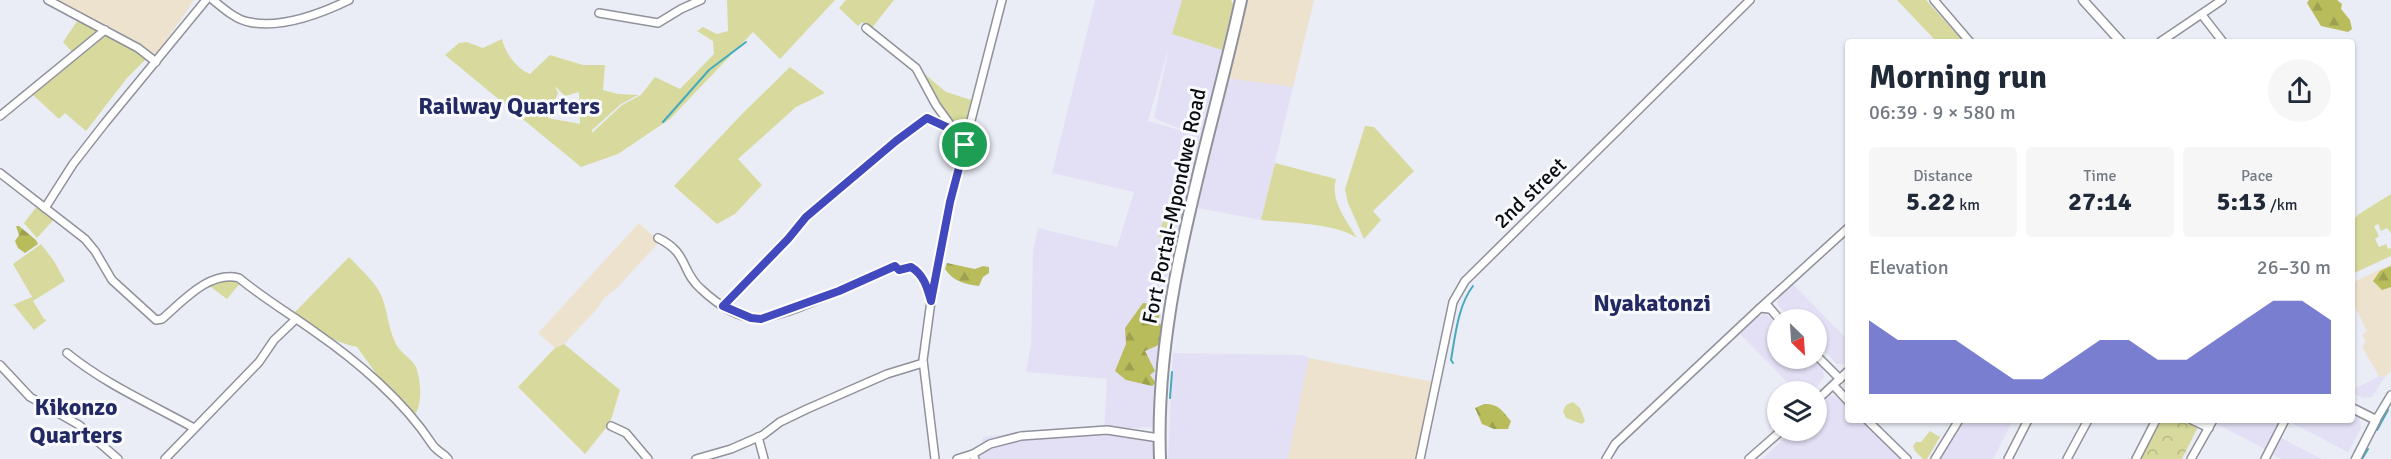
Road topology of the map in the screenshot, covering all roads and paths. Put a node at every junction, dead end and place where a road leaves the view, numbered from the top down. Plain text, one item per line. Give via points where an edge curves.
1 (48, 0) edge
2 (206, 0) edge
3 (213, 0) edge
4 (349, 0) edge
5 (701, 0) edge
6 (1002, 0) edge
7 (1750, 0) edge
8 (1934, 0) edge
9 (2083, 0) edge
10 (1239, 1) edge
11 (2217, 1) edge
12 (599, 13) dead end
13 (2202, 15) junction
14 (866, 28) dead end
15 (105, 30) junction
16 (1967, 39) edge
17 (2118, 39) edge
18 (2165, 39) edge
19 (2221, 39) edge
20 (156, 62) junction
21 (0, 116) edge
22 (955, 131) junction
23 (965, 145) junction
24 (0, 173) edge
25 (45, 208) junction
26 (1845, 231) edge
27 (658, 238) dead end
28 (931, 301) junction
29 (1766, 301) junction
30 (723, 306) junction
31 (1760, 308) junction
32 (1770, 309) joint
33 (296, 319) junction
34 (67, 353) dead end
35 (923, 363) junction
36 (0, 365) edge
37 (1827, 366) edge
38 (1845, 374) edge
39 (1840, 379) junction
40 (1834, 386) junction
41 (1827, 392) edge
42 (2391, 395) edge
43 (1845, 398) edge
44 (2355, 410) edge
45 (2376, 420) junction
46 (1870, 423) edge
47 (1957, 423) edge
48 (2026, 423) edge
49 (2086, 423) edge
50 (2154, 423) edge
51 (2198, 423) edge
52 (2212, 423) edge
53 (2283, 423) edge
54 (611, 426) dead end
55 (194, 428) junction
56 (2209, 428) junction
57 (758, 437) junction
58 (1159, 438) junction
59 (1769, 441) edge
60 (974, 457) edge
61 (118, 459) edge
62 (165, 459) edge
63 (447, 459) edge
64 (648, 459) edge
65 (696, 459) edge
66 (764, 459) edge
67 (935, 459) edge
68 (957, 459) edge
69 (1160, 459) edge
70 (1420, 459) edge
71 (1606, 459) edge
72 (1749, 459) edge
73 (1907, 459) edge
74 (1935, 459) edge
75 (2008, 459) edge
76 (2067, 459) edge
77 (2136, 459) edge
78 (2191, 459) edge
79 (2265, 459) edge
80 (2356, 459) edge

1 - 15 street
2 - 20 street
3 - 4 street via 247,22 265,23 287,22
5 - 12 street via 658,23
6 - 23 street
7 - 70 street, 2nd street via 1465,281 1453,302
8 - 16 street
9 - 17 street
10 - 58 highway, Fort Portal-Mpondwe Road via 1175,275
11 - 13 street
13 - 18 street
13 - 19 street
14 - 22 street via 916,68
15 - 20 street
15 - 21 street
20 - 25 street via 73,164
22 - 23 street
22 - 30 street via 927,118 896,141 806,217
23 - 28 street
24 - 25 street
25 - 33 street via 85,239 112,280 156,320 205,284 229,275
26 - 29 street
27 - 30 street via 677,250 698,286
28 - 30 street via 925,281 916,270 899,270 895,266 761,319
28 - 35 street
29 - 31 street
29 - 32 street
31 - 32 street
31 - 71 street via 1615,444
33 - 55 street
33 - 63 street via 389,393
34 - 55 street via 110,383
35 - 57 street via 887,374 807,409
35 - 67 street
36 - 61 street via 30,398 79,425
37 - 39 street
38 - 39 street
39 - 40 street
40 - 41 street
40 - 43 street
42 - 45 street
44 - 45 street
45 - 80 street
46 - 73 street
47 - 74 street
48 - 75 street
49 - 76 street
50 - 77 street
51 - 56 street
52 - 56 street
53 - 79 street
54 - 64 street via 626,433
55 - 62 street
56 - 78 street
57 - 65 street
57 - 66 street
58 - 60 street via 1107,430 1021,436 990,444
58 - 69 highway, Fort Portal-Mpondwe Road
59 - 72 street
60 - 68 street

